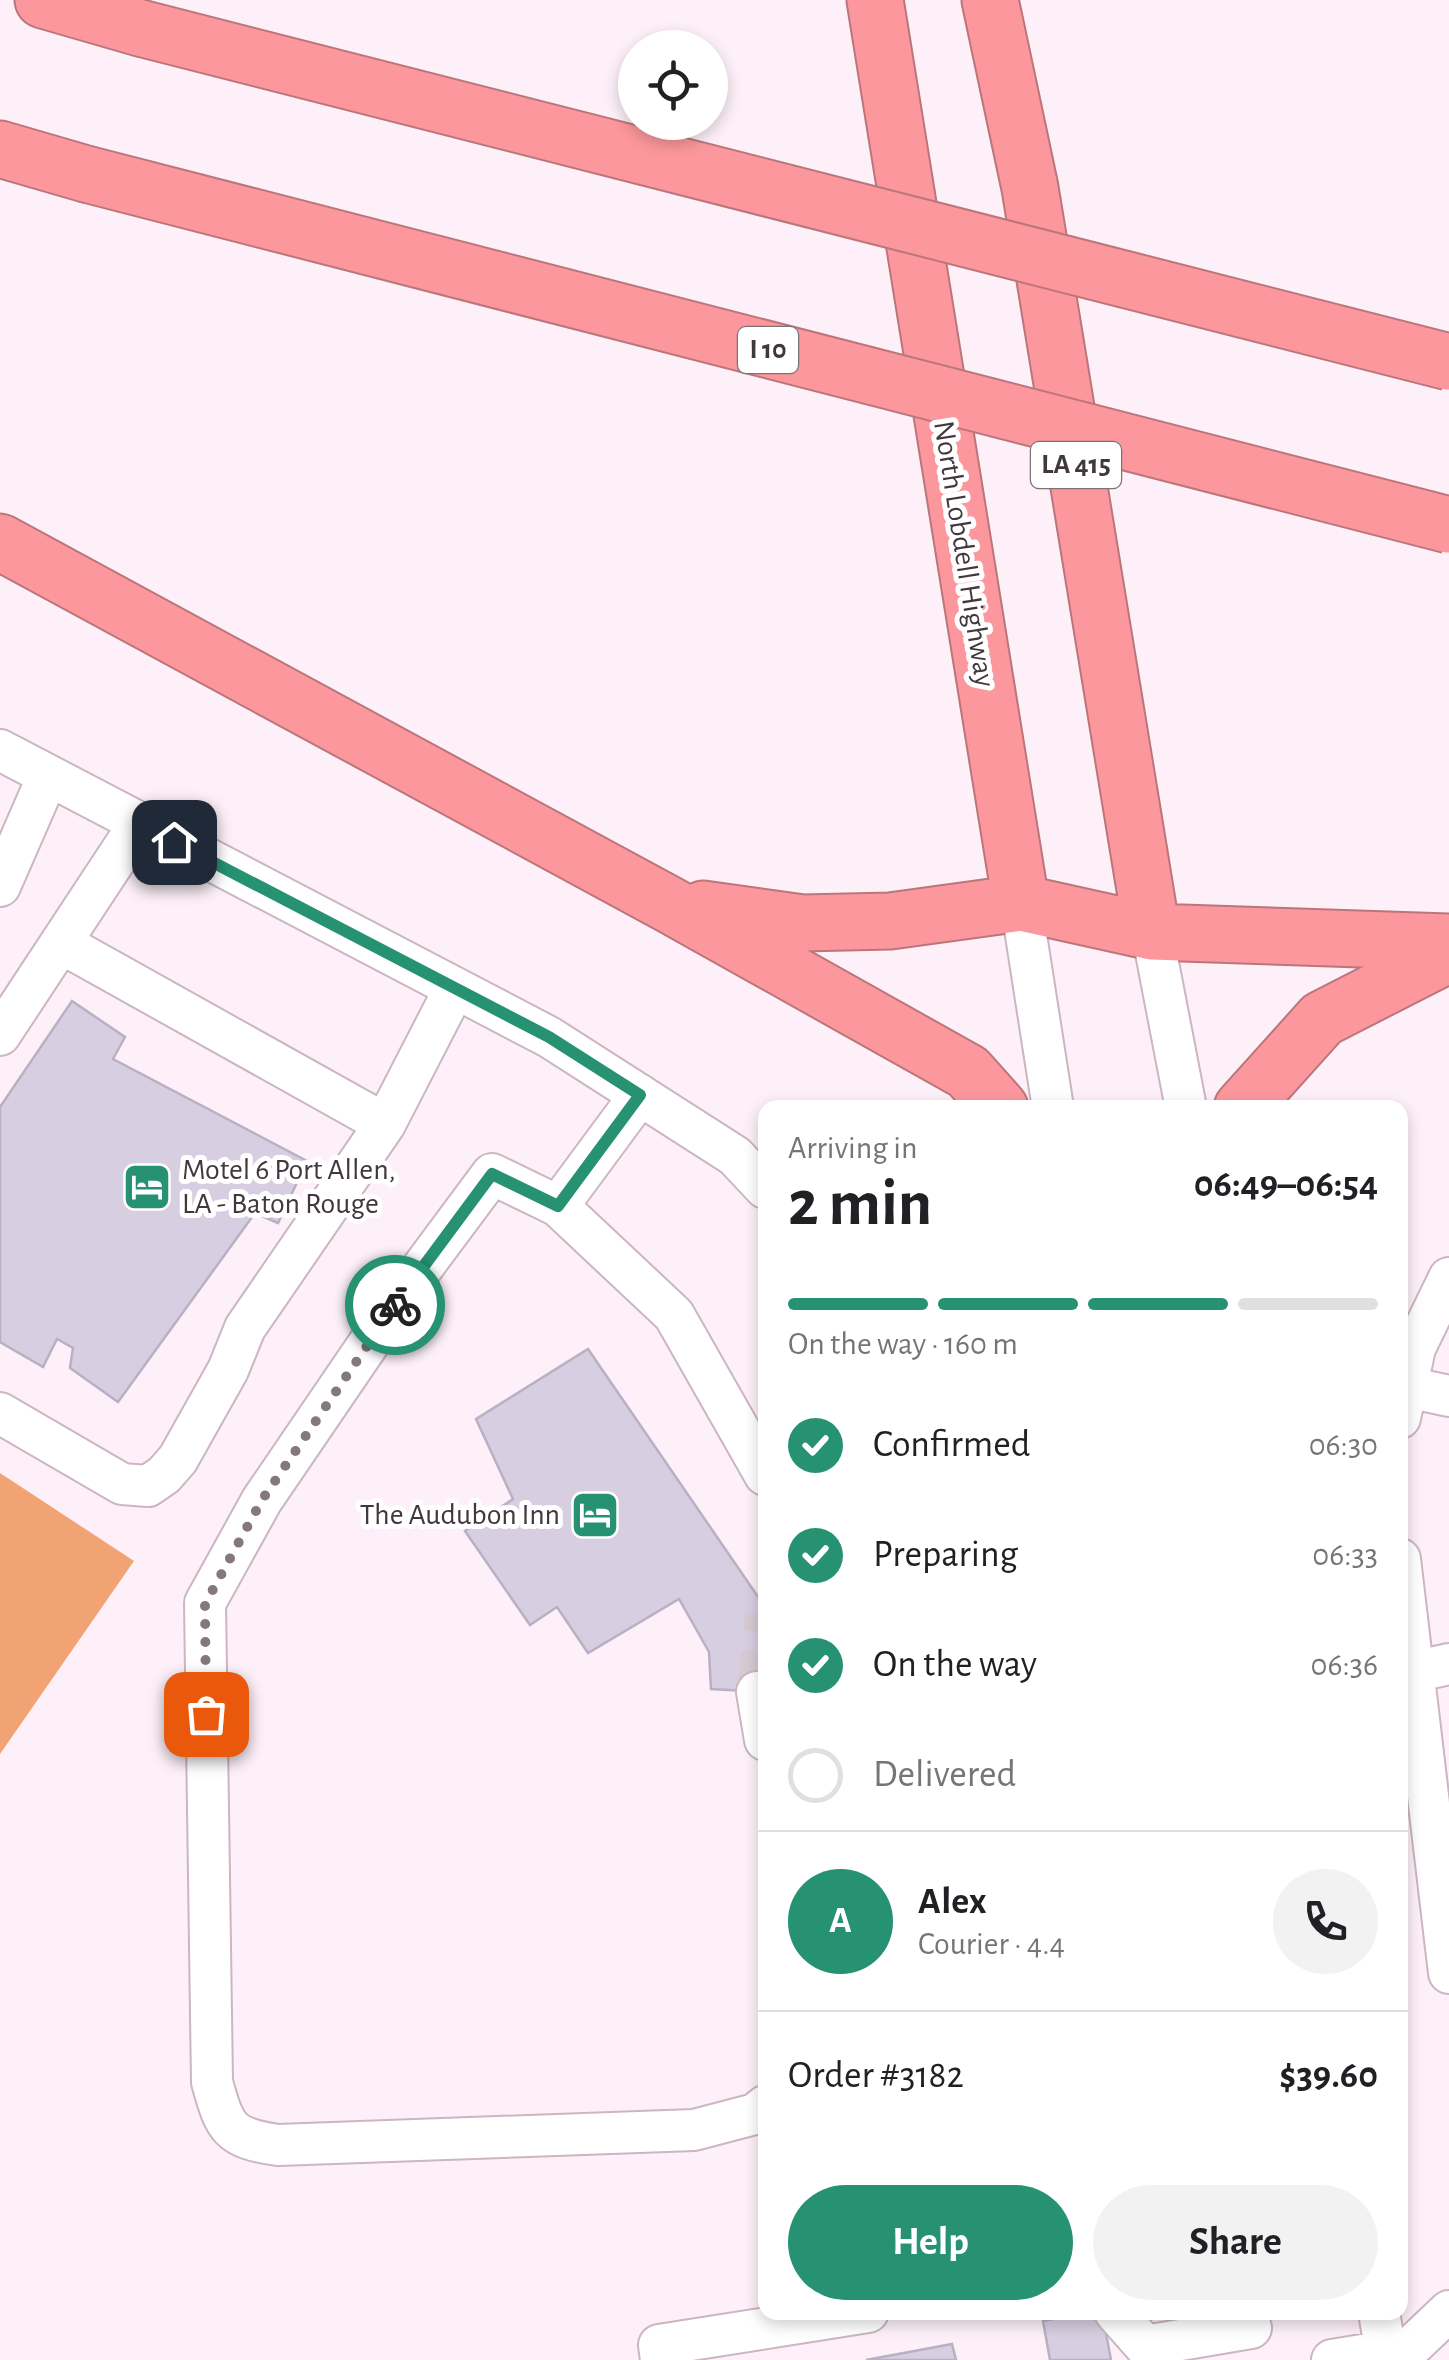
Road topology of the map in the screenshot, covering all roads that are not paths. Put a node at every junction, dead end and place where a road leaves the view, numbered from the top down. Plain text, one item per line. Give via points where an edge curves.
1 (43, 0) edge
2 (875, 0) edge
3 (990, 0) edge
4 (0, 150) edge
5 (1449, 362) edge
6 (1449, 526) edge
7 (0, 542) edge
8 (0, 750) edge
9 (48, 776) junction
10 (139, 824) junction
11 (0, 886) edge
12 (1021, 903) junction
13 (670, 905) junction
14 (1152, 932) junction
15 (61, 942) junction
16 (1449, 942) edge
17 (1449, 954) edge
18 (455, 988) junction
19 (0, 1035) edge
20 (640, 1095) junction
21 (993, 1100) edge
22 (1053, 1100) edge
23 (1184, 1100) edge
24 (1249, 1100) edge
25 (386, 1124) junction
26 (758, 1181) edge
27 (558, 1206) junction
28 (1449, 1278) edge
29 (1408, 1382) edge
30 (1449, 1396) edge
31 (1408, 1401) edge
32 (0, 1414) edge
33 (758, 1463) edge
34 (1408, 1601) edge
35 (1421, 1670) edge
36 (757, 1692) dead end
37 (758, 1698) edge
38 (1444, 1882) edge
39 (1449, 1973) edge
40 (758, 2112) edge
41 (1449, 2311) edge
42 (817, 2320) edge
43 (1121, 2320) edge
44 (1252, 2333) edge
45 (1384, 2341) edge
46 (1146, 2353) edge
47 (660, 2360) edge
48 (1332, 2360) edge

1 - 5 highway, bridge
2 - 12 highway, North Lobdell Highway
3 - 14 highway, LA 415 via 1030,188
4 - 6 highway, I 10, bridge
7 - 13 highway
8 - 9 street
9 - 10 street
9 - 11 street
10 - 15 street
10 - 18 street
12 - 13 highway via 890,922 803,924
12 - 14 highway
12 - 22 street, North Lobdell Highway
13 - 21 highway via 968,1072
14 - 16 highway
14 - 23 street, LA 415
15 - 19 street
15 - 25 street
17 - 24 highway via 1322,1019
18 - 20 street
18 - 25 street
20 - 26 street via 735,1156
20 - 27 street
25 - 32 street via 245,1328 228,1370 164,1476 148,1486 122,1484
27 - 33 street via 674,1315
27 - 40 street via 492,1174 262,1500 205,1604 212,2082 222,2116 245,2140 278,2145 694,2130
28 - 29 street via 1415,1348
30 - 31 street
34 - 35 street
35 - 38 street
36 - 37 street
38 - 39 street
41 - 45 street via 1412,2347
42 - 47 street via 659,2345
43 - 46 street
44 - 46 street
45 - 48 street

